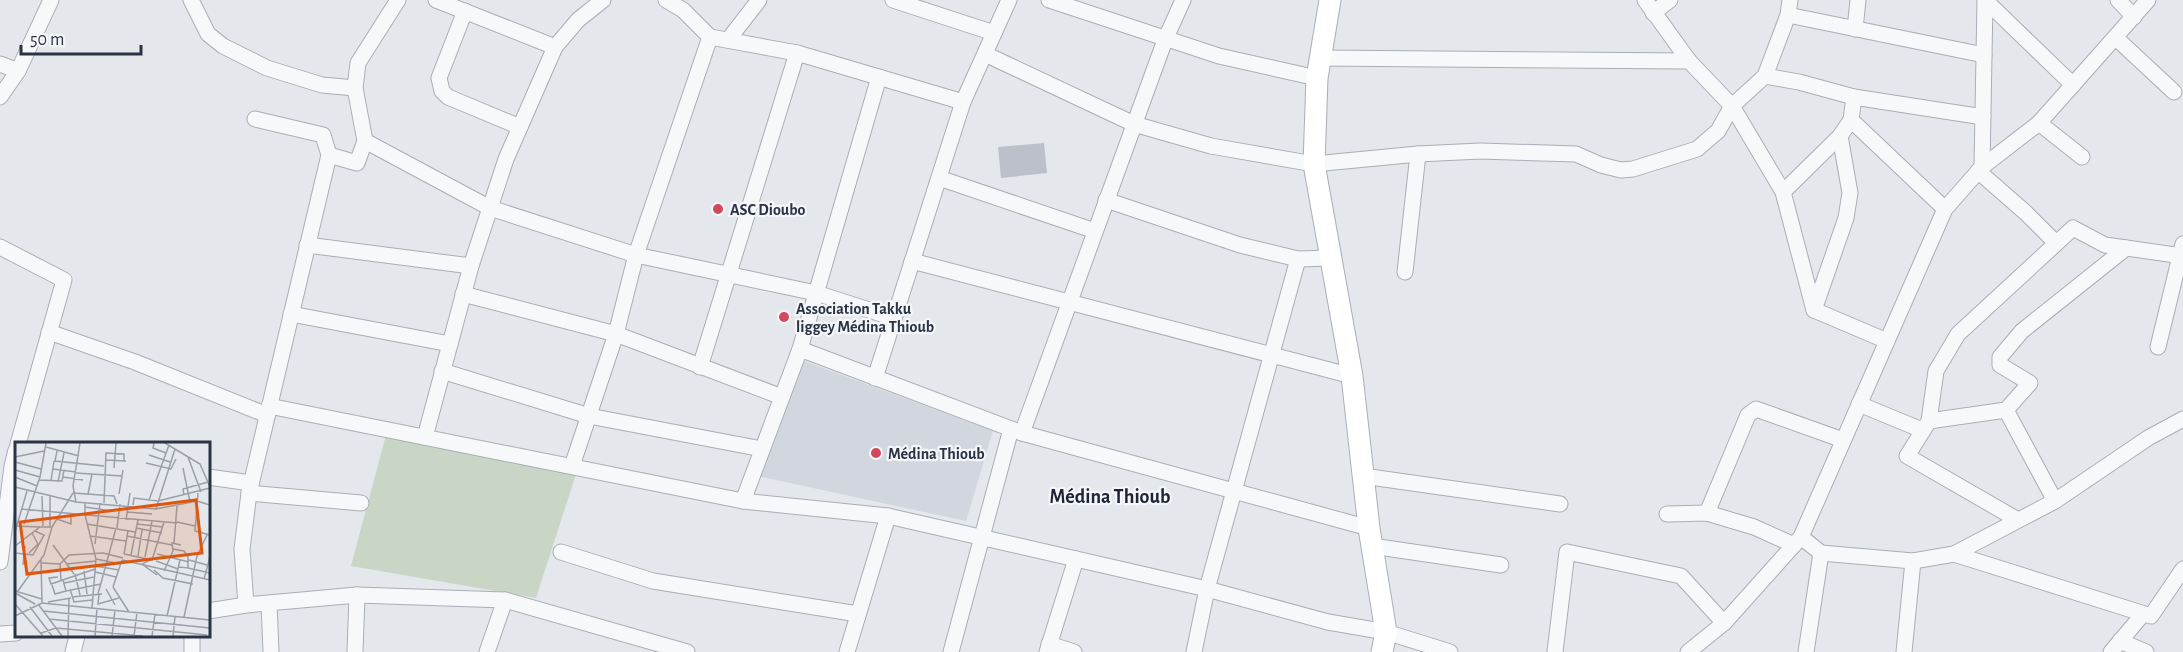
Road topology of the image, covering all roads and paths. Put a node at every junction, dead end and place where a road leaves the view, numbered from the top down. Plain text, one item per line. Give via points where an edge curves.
1 (51, 0) edge
2 (190, 0) edge
3 (398, 0) edge
4 (436, 0) edge
5 (580, 0) edge
6 (603, 0) edge
7 (666, 0) edge
8 (759, 0) edge
9 (893, 0) edge
10 (1009, 0) edge
11 (1049, 0) edge
12 (1183, 0) edge
13 (1330, 0) edge
14 (1670, 0) edge
15 (1858, 0) edge
16 (1984, 0) edge
17 (2118, 0) edge
18 (2148, 0) edge
19 (1649, 7) edge
20 (1789, 7) edge
21 (465, 12) junction
22 (2134, 17) junction
23 (578, 20) junction
24 (1855, 29) junction
25 (994, 33) junction
26 (710, 37) junction
27 (2116, 38) junction
28 (728, 40) junction
29 (1165, 40) junction
30 (555, 47) junction
31 (797, 53) junction
32 (985, 54) junction
33 (1984, 55) junction
34 (1689, 61) junction
35 (0, 64) edge
36 (1319, 68) junction
37 (18, 71) junction
38 (1765, 76) junction
39 (879, 77) junction
40 (2073, 85) junction
41 (355, 88) junction
42 (2174, 92) dead end
43 (0, 97) edge
44 (1854, 97) junction
45 (963, 102) junction
46 (1732, 106) junction
47 (1983, 117) junction
48 (255, 119) dead end
49 (1851, 120) junction
50 (2038, 123) junction
51 (1134, 124) junction
52 (520, 128) junction
53 (1840, 136) junction
54 (365, 141) junction
55 (1418, 154) junction
56 (329, 155) junction
57 (2082, 157) dead end
58 (1314, 164) junction
59 (1980, 169) junction
60 (939, 178) junction
61 (1783, 192) junction
62 (1106, 200) junction
63 (490, 208) junction
64 (1945, 209) junction
65 (1095, 231) junction
66 (2056, 243) junction
67 (307, 245) junction
68 (0, 247) edge
69 (2126, 248) junction
70 (2182, 252) edge
71 (636, 255) junction
72 (1330, 258) junction
73 (1298, 259) junction
74 (912, 261) junction
75 (471, 266) junction
76 (1405, 272) dead end
77 (729, 275) junction
78 (816, 293) junction
79 (463, 294) junction
80 (1069, 303) junction
81 (1814, 310) junction
82 (291, 314) junction
83 (894, 318) junction
84 (49, 332) junction
85 (616, 334) junction
86 (1887, 341) junction
87 (450, 344) junction
88 (2158, 346) dead end
89 (800, 349) junction
90 (1273, 356) junction
91 (700, 367) junction
92 (442, 371) junction
93 (1352, 376) junction
94 (875, 378) junction
95 (782, 397) junction
96 (1859, 404) junction
97 (268, 410) junction
98 (2006, 410) junction
99 (589, 416) junction
100 (2183, 419) edge
101 (1925, 425) junction
102 (1017, 431) junction
103 (424, 437) junction
104 (1843, 440) junction
105 (19, 442) edge
106 (762, 449) junction
107 (15, 454) edge
108 (572, 466) junction
109 (1363, 476) junction
110 (210, 478) edge
111 (250, 488) junction
112 (1235, 491) junction
113 (743, 501) junction
114 (2055, 501) junction
115 (361, 503) dead end
116 (1560, 504) dead end
117 (1707, 513) junction
118 (1667, 514) dead end
119 (888, 516) junction
120 (2018, 520) junction
121 (982, 537) junction
122 (1370, 537) junction
123 (1798, 541) junction
124 (561, 552) dead end
125 (1821, 553) junction
126 (1954, 554) junction
127 (1076, 559) junction
128 (1913, 561) junction
129 (0, 562) edge
130 (1501, 565) dead end
131 (2183, 569) edge
132 (1207, 589) junction
133 (357, 595) junction
134 (505, 600) junction
135 (269, 603) junction
136 (246, 605) junction
137 (210, 611) edge
138 (858, 614) junction
139 (2143, 614) junction
140 (1724, 623) junction
141 (15, 633) edge
142 (0, 634) edge
143 (77, 637) edge
144 (1384, 642) edge
145 (2116, 646) edge
146 (1048, 648) edge
147 (73, 652) edge
148 (271, 652) edge
149 (355, 652) edge
150 (487, 652) edge
151 (687, 652) edge
152 (847, 652) edge
153 (951, 652) edge
154 (1074, 652) edge
155 (1194, 652) edge
156 (1450, 652) edge
157 (1555, 652) edge
158 (1688, 652) edge
159 (1806, 652) edge
160 (1904, 652) edge
161 (2146, 652) edge

1 - 37 street
2 - 41 street via 208,34 223,46 267,68 322,86
3 - 41 street via 358,63
4 - 21 street
5 - 23 street
6 - 23 street
7 - 26 street via 683,10
8 - 28 street
9 - 25 street
10 - 25 street
11 - 29 street
12 - 29 street
13 - 36 street
14 - 19 street
15 - 24 street
16 - 33 street
16 - 40 street
17 - 22 street
18 - 22 street
19 - 34 street
20 - 24 street
20 - 38 street
21 - 30 street
21 - 52 street via 439,78 442,91
22 - 27 street
23 - 30 street
24 - 33 street
25 - 32 street
26 - 28 street
26 - 71 street
27 - 40 street
27 - 42 street
28 - 31 street
29 - 36 street via 1219,56
29 - 51 street
30 - 52 street
31 - 39 street
31 - 77 street
32 - 45 street
32 - 51 street
33 - 47 street
34 - 36 street
34 - 46 street
35 - 37 street
36 - 58 street
37 - 43 street
38 - 44 street
38 - 46 street
39 - 45 street
39 - 78 street
40 - 50 street
41 - 54 street
44 - 47 street
44 - 49 street
45 - 60 street
46 - 55 street via 1718,131 1696,149 1634,169 1601,165 1576,154
46 - 61 street
47 - 59 street
48 - 56 street via 323,135
49 - 53 street
49 - 64 street
50 - 57 street
50 - 59 street
51 - 58 street via 1211,146
51 - 62 street
52 - 63 street
53 - 61 street
53 - 81 street via 1850,193 1846,218
54 - 56 street via 357,163
54 - 63 street
55 - 58 street
55 - 76 street
56 - 67 street
58 - 72 street
59 - 64 street
59 - 66 street
60 - 65 street
60 - 74 street
61 - 81 street
62 - 65 street
62 - 73 street via 1240,245
63 - 71 street
63 - 75 street
64 - 86 street
65 - 80 street
66 - 69 street via 2073,228 2105,245
66 - 101 street via 1958,334 1936,371
67 - 75 street
67 - 82 street
68 - 84 street via 64,280
69 - 70 street
69 - 98 street via 2022,331 2000,357 2000,365 2030,383
70 - 88 street
71 - 77 street
71 - 85 street
72 - 73 street
72 - 93 street
73 - 90 street
74 - 80 street
74 - 83 street
75 - 79 street
77 - 78 street
77 - 91 street
78 - 83 street
78 - 89 street
79 - 85 street
79 - 87 street
80 - 90 street
80 - 102 street
81 - 86 street
82 - 87 street
82 - 97 street
83 - 94 street
84 - 97 street
84 - 105 street
85 - 91 street
85 - 99 street
86 - 96 street
87 - 92 street
89 - 94 street
89 - 95 street
90 - 93 street
90 - 112 street
91 - 95 street
92 - 99 street
92 - 103 street
93 - 109 street
94 - 102 street
95 - 106 street
96 - 101 street
96 - 104 street
97 - 103 street
97 - 111 street
98 - 101 street
98 - 114 street
99 - 106 street
99 - 108 street
100 - 114 street
101 - 120 street via 1907,456
102 - 112 street
102 - 121 street
103 - 108 street
104 - 117 street via 1756,409 1748,415
104 - 123 street
106 - 113 street
107 - 129 street
108 - 113 street
109 - 116 street
109 - 122 street
110 - 111 street
111 - 115 street
111 - 136 street via 242,549
112 - 122 street
112 - 132 street
113 - 119 street
114 - 120 street
117 - 118 street
117 - 123 street
119 - 121 street
119 - 138 street
120 - 126 street
121 - 127 street
121 - 153 street
122 - 130 street
122 - 144 street
123 - 125 street
123 - 140 street
124 - 138 street via 653,581
125 - 128 street
125 - 159 street
126 - 128 street
126 - 139 street
127 - 132 street
127 - 146 street
128 - 160 street
131 - 139 street via 2151,616
132 - 144 street via 1328,622
132 - 155 street
133 - 134 street
133 - 135 street
133 - 149 street
134 - 150 street
134 - 151 street
135 - 136 street
135 - 148 street
136 - 137 street
138 - 152 street
139 - 145 street
140 - 157 street via 1681,576 1567,552
140 - 158 street
141 - 142 street
143 - 147 street
144 - 156 street
145 - 161 street
146 - 154 street

